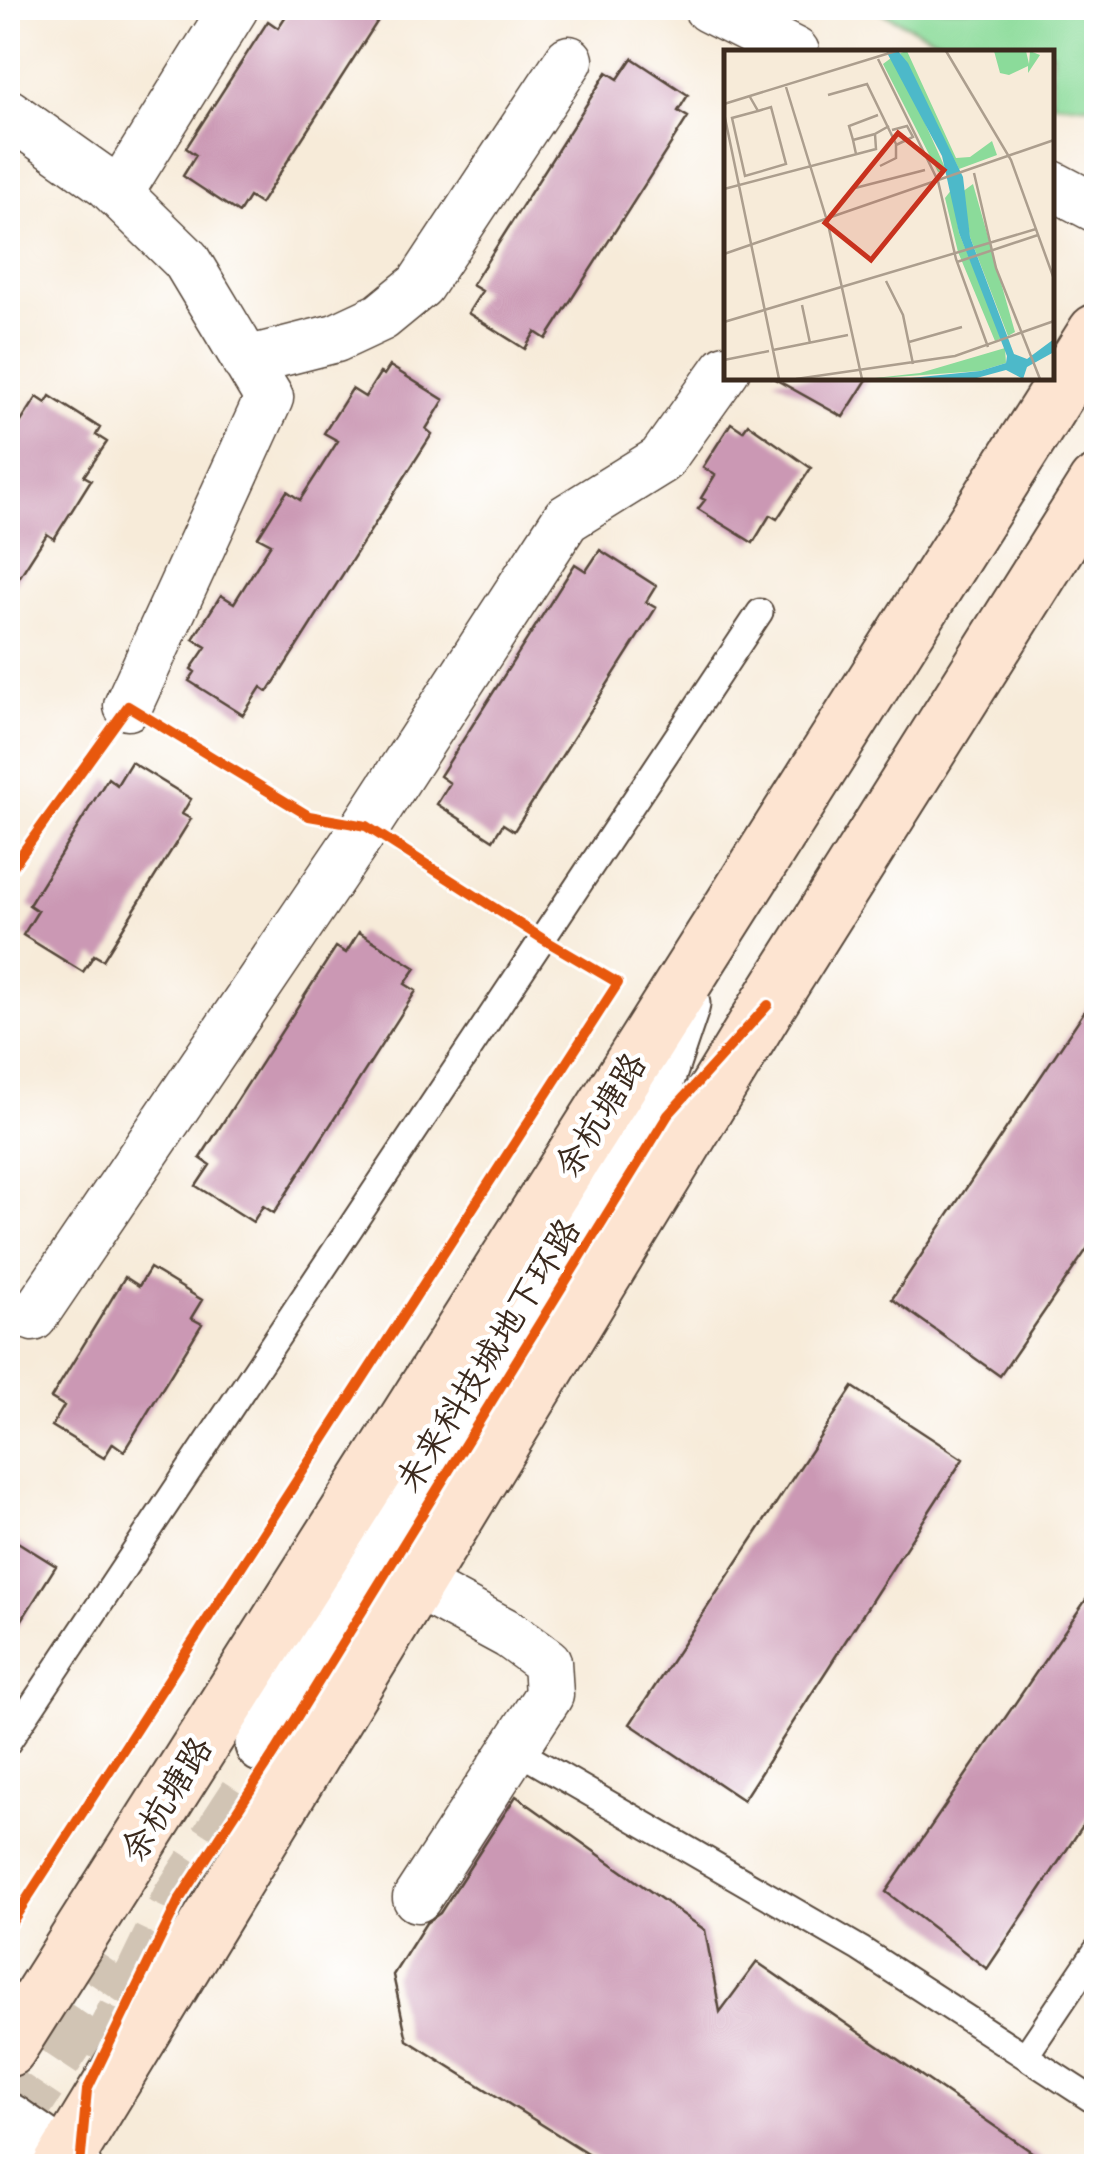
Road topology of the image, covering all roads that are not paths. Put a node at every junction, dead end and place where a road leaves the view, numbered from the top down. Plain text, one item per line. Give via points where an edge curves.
1 (234, 8) edge
2 (708, 8) edge
3 (792, 50) edge
4 (568, 60) dead end
5 (8, 112) edge
6 (118, 194) junction
7 (1096, 332) edge
8 (246, 362) junction
9 (724, 372) edge
10 (1096, 484) edge
11 (760, 612) dead end
12 (128, 706) dead end
13 (696, 964) junction
14 (768, 1006) junction
15 (33, 1317) dead end
16 (416, 1584) junction
17 (8, 1742) edge
18 (514, 1749) junction
19 (418, 1898) dead end
20 (1096, 1951) edge
21 (8, 2050) edge
22 (1026, 2056) junction
23 (1096, 2102) edge
24 (8, 2121) edge
25 (66, 2164) edge

1 - 6 street
2 - 3 street
4 - 8 street via 420,285 381,316 336,338
5 - 6 street
6 - 8 street via 186,260
7 - 13 main road, 余杭塘路
8 - 12 street via 268,398
9 - 15 street via 661,460 566,519
10 - 14 main road
11 - 17 lane
13 - 14 street, 未来科技城地下环路 via 644,1116 270,1748 668,1115
13 - 21 main road, 余杭塘路
14 - 16 main road
16 - 18 street via 510,1634 547,1662 549,1695
16 - 25 main road
18 - 19 street
18 - 22 lane via 860,1949
20 - 22 lane
22 - 23 lane
24 - 25 street

